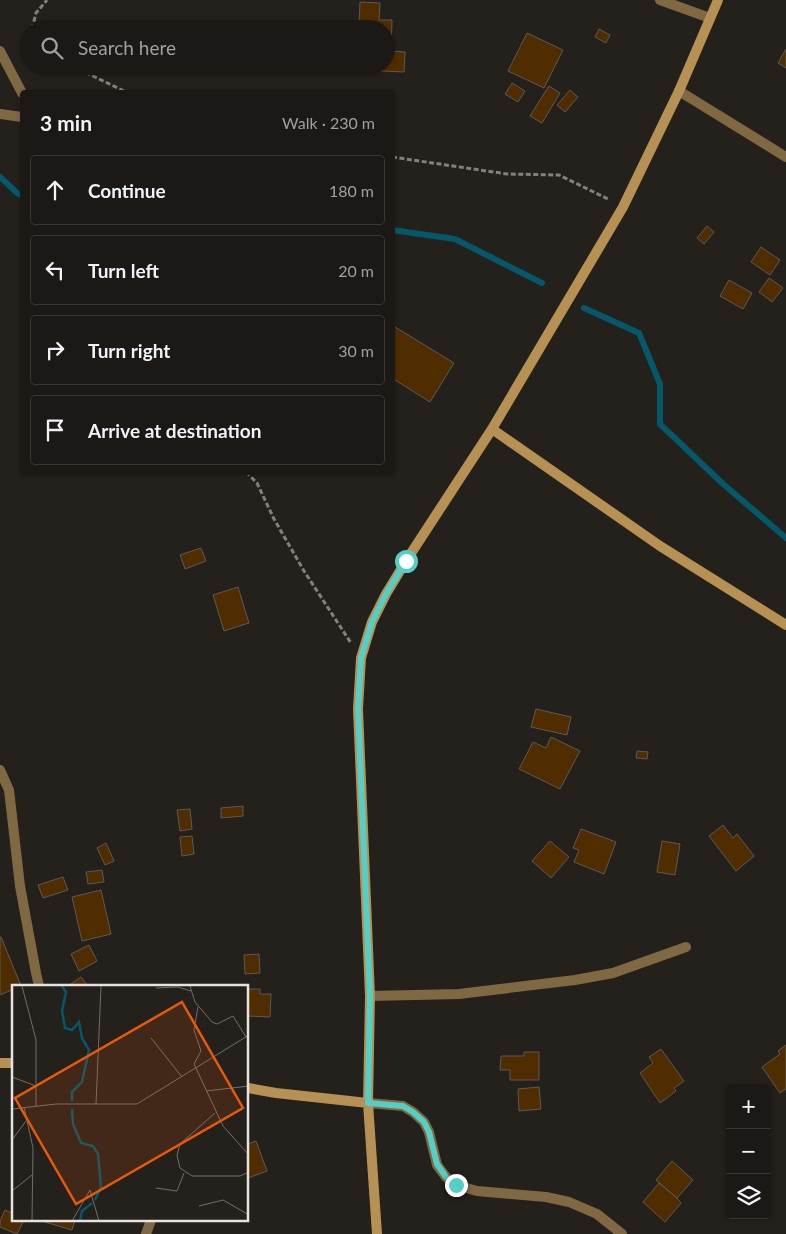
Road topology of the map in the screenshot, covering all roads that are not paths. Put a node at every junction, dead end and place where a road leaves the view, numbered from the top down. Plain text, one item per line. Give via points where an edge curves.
1 (660, 0) edge
2 (718, 0) edge
3 (710, 18) junction
4 (0, 51) edge
5 (20, 90) edge
6 (679, 91) junction
7 (0, 114) edge
8 (20, 118) edge
9 (785, 156) edge
10 (492, 429) junction
11 (786, 625) edge
12 (0, 770) edge
13 (686, 947) dead end
14 (39, 985) edge
15 (370, 996) junction
16 (249, 1088) edge
17 (368, 1103) junction
18 (151, 1222) edge
19 (146, 1234) edge
20 (377, 1234) edge
21 (622, 1234) edge

1 - 3 street
2 - 3 street
3 - 6 street
4 - 5 street
6 - 9 street
6 - 10 street via 623,207
7 - 8 street
10 - 11 street via 660,546
10 - 15 street via 386,594 372,622 361,658 358,709
12 - 14 street via 9,790 20,886
13 - 15 street via 613,973 575,980 459,994
15 - 17 street
16 - 17 street
17 - 20 street
17 - 21 street via 403,1106 424,1122 437,1164 456,1185 569,1202 597,1214
18 - 19 street

